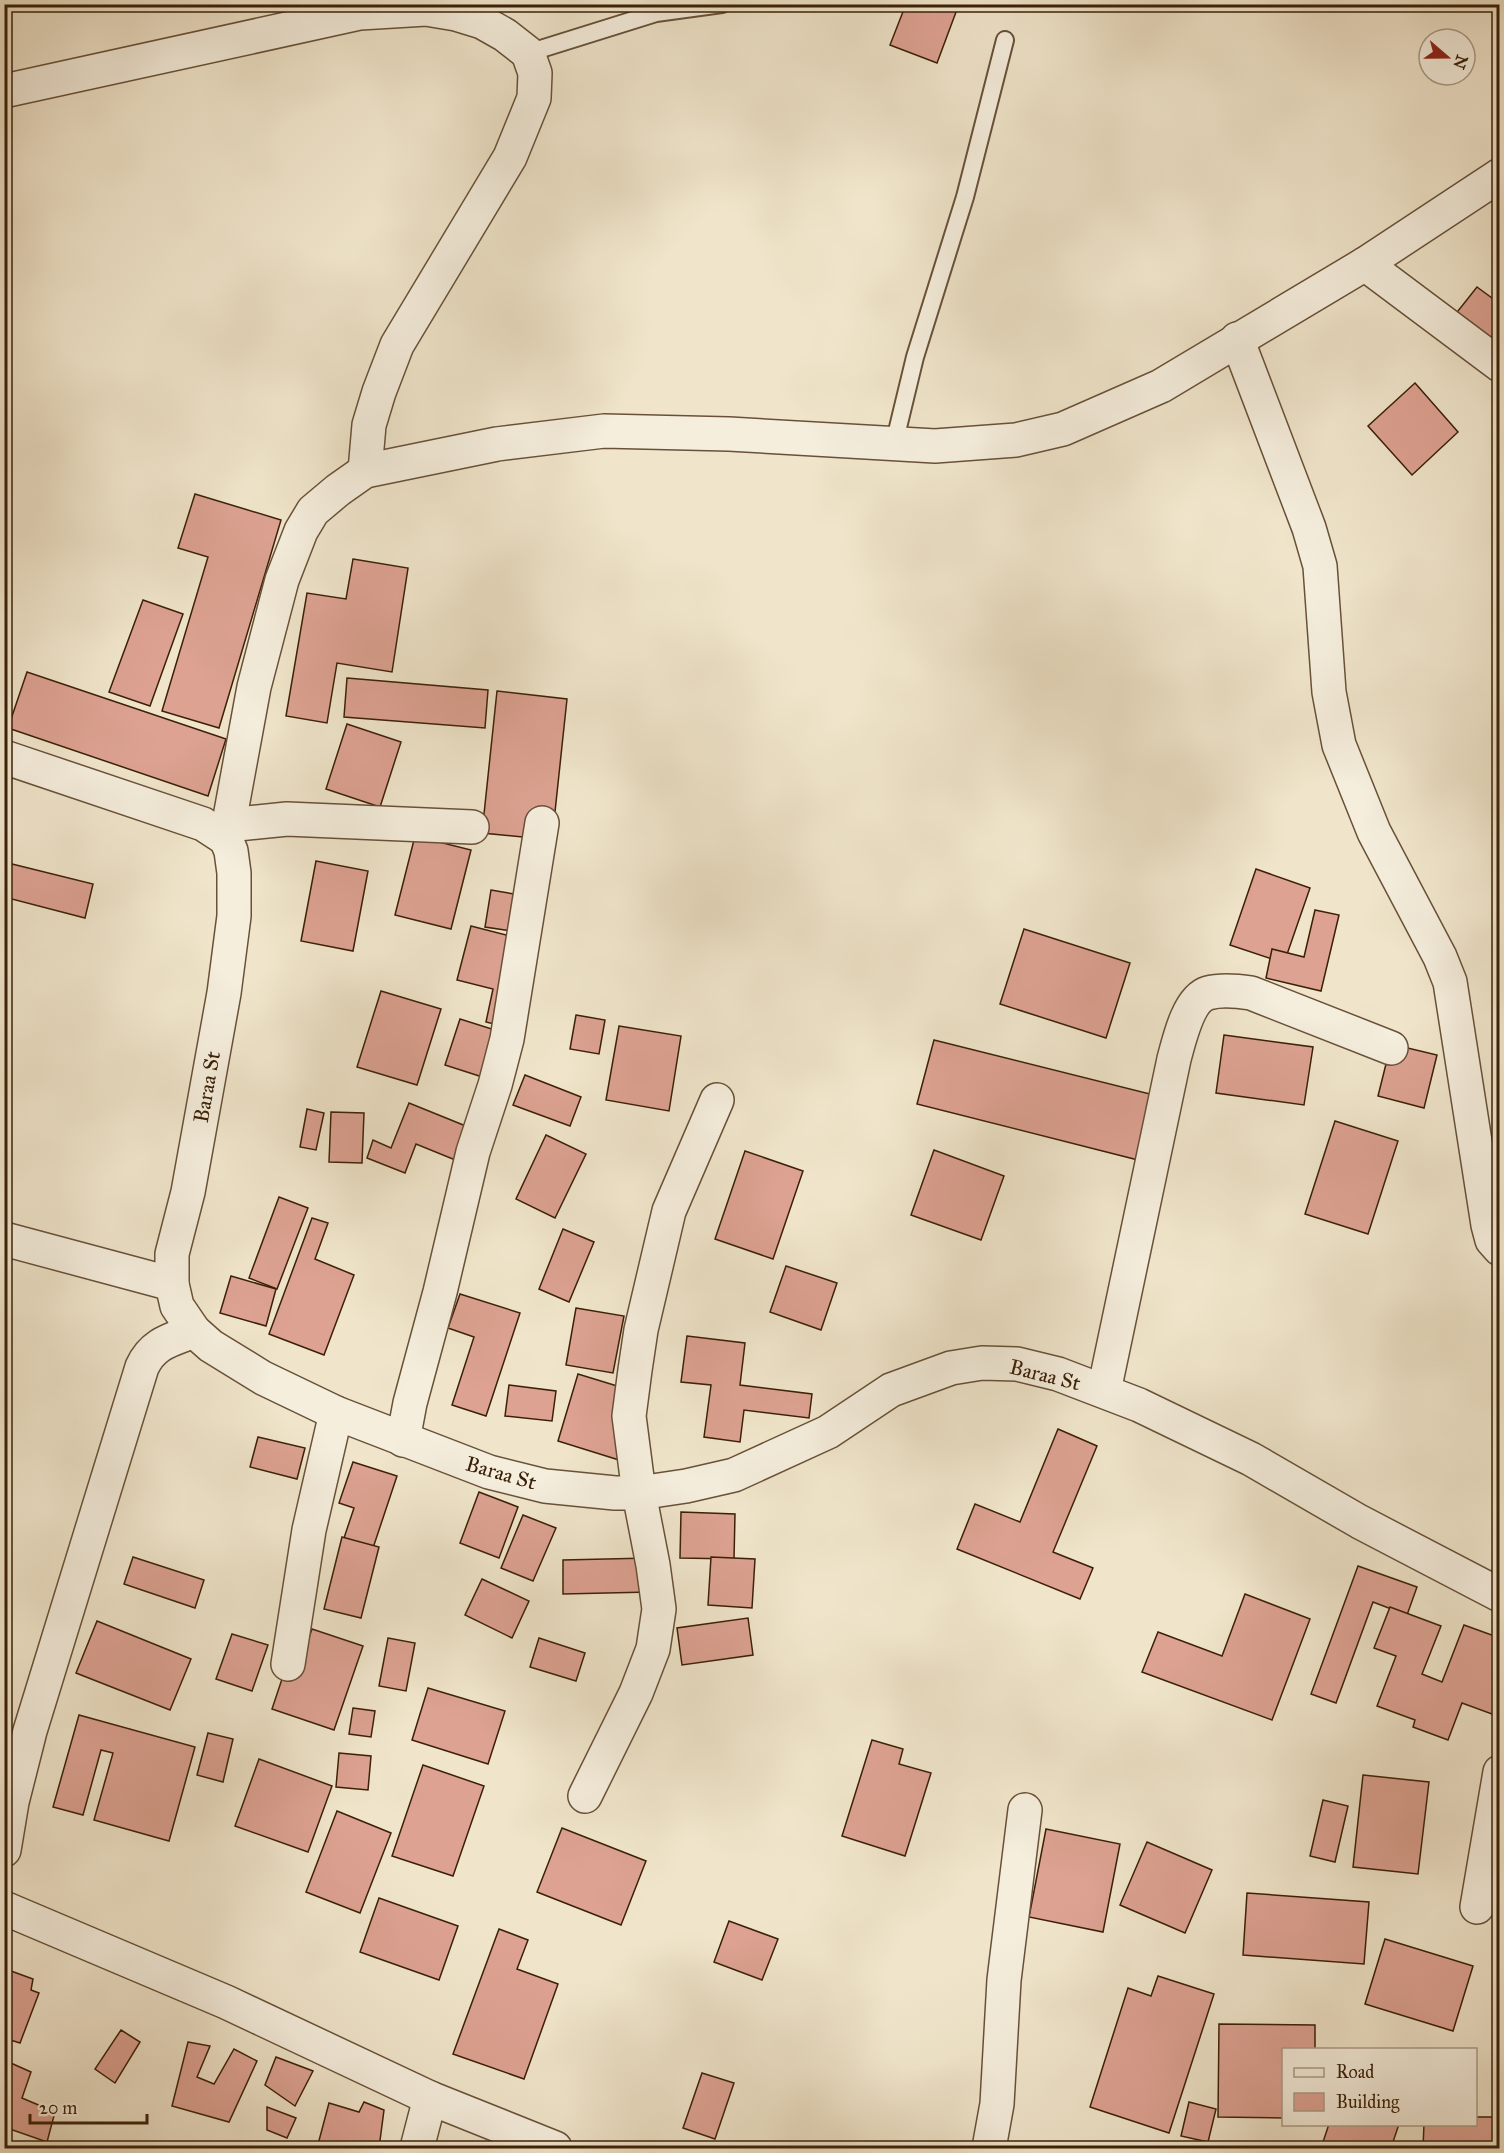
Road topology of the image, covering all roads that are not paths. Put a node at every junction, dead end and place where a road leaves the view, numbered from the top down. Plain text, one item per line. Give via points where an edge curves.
1 (722, 4) edge
2 (1005, 40) dead end
3 (528, 53) junction
4 (4, 92) edge
5 (1500, 175) edge
6 (1365, 264) junction
7 (1237, 339) junction
8 (1500, 365) edge
9 (894, 444) junction
10 (364, 471) junction
11 (4, 757) edge
12 (542, 823) dead end
13 (472, 827) dead end
14 (227, 832) junction
15 (1391, 1048) dead end
16 (717, 1100) dead end
17 (4, 1239) edge
18 (1500, 1249) edge
19 (172, 1284) junction
20 (194, 1331) junction
21 (1104, 1391) junction
22 (336, 1413) junction
23 (403, 1440) junction
24 (639, 1493) junction
25 (1500, 1595) edge
26 (288, 1664) dead end
27 (1500, 1772) edge
28 (585, 1796) dead end
29 (1025, 1810) dead end
30 (4, 1850) edge
31 (1477, 1907) dead end
32 (4, 1908) edge
33 (430, 2098) junction
34 (417, 2148) edge
35 (555, 2148) edge
36 (989, 2148) edge

1 - 3 lane via 656,13
2 - 9 lane via 965,197 915,357
3 - 4 street via 482,22 426,9 360,14
3 - 10 street via 535,74 534,98 521,134 397,345 369,425
5 - 6 street
6 - 7 street
6 - 8 street
7 - 9 street via 1161,386 1063,429 978,444
7 - 18 street via 1310,528 1320,566 1329,692 1339,745 1374,832 1450,982 1488,1225 1492,1240
9 - 10 street via 604,431 498,444
10 - 14 street via 314,511 300,531 282,580 254,687
11 - 14 street
12 - 23 street via 507,1039 473,1152
13 - 14 street via 287,819
14 - 19 street, Baraa St via 234,873 234,916 188,1192 172,1254
15 - 21 street via 1251,993 1234,990 1200,998 1182,1029 1174,1059
16 - 24 street via 669,1211 641,1330 629,1416
17 - 19 street
19 - 20 street, Baraa St via 177,1306
20 - 22 street, Baraa St via 263,1378
20 - 30 street via 157,1347 142,1367 30,1731
21 - 24 street, Baraa St via 1017,1364 982,1363 951,1368 891,1390 828,1432 734,1474
21 - 25 street, Baraa St via 1251,1459 1360,1522
22 - 23 street, Baraa St
22 - 26 street via 309,1530
23 - 24 street, Baraa St via 489,1472 545,1486
24 - 28 street via 659,1609 653,1649 636,1693
27 - 31 street
29 - 36 street via 1004,1980 997,2104
32 - 33 street via 226,2002
33 - 34 street
33 - 35 street

